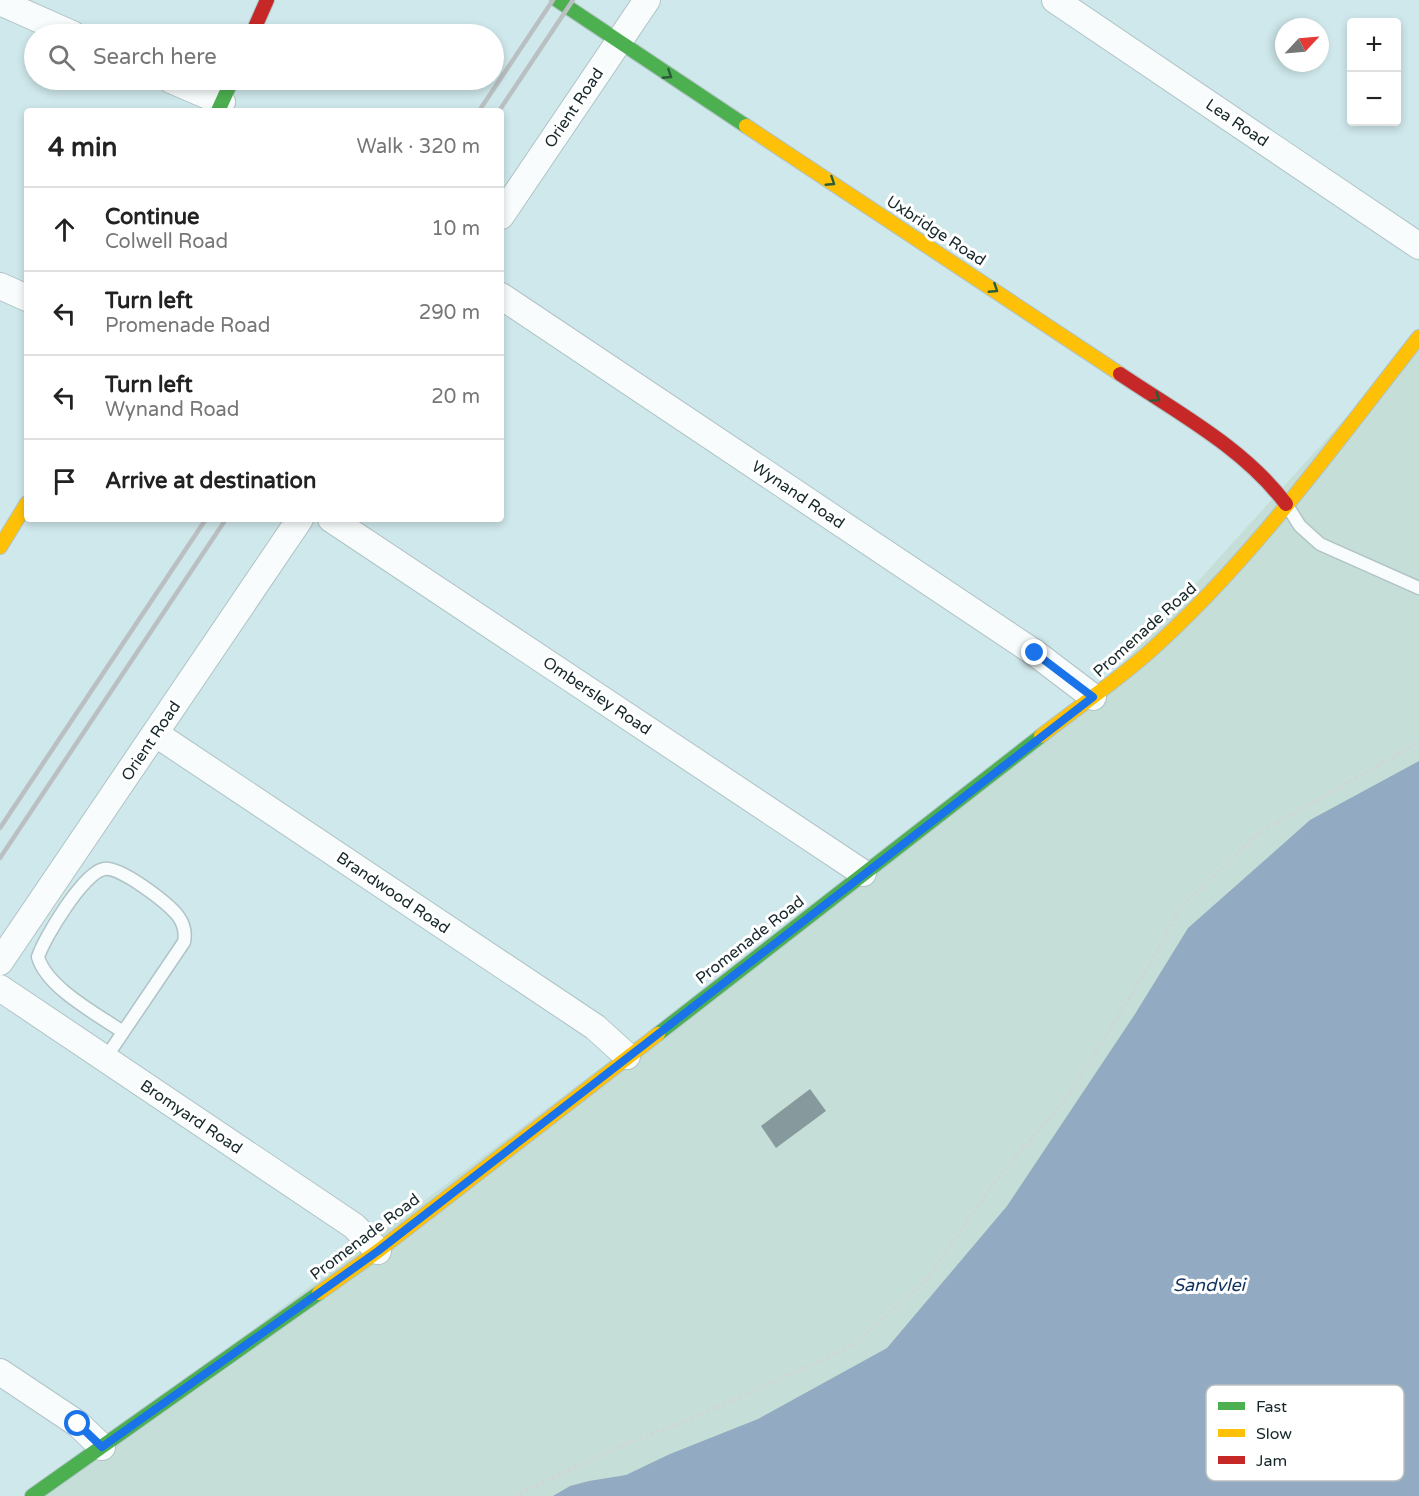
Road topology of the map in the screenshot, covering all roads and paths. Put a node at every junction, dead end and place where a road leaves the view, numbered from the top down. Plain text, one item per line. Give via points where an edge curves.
1 (267, 0) edge
2 (557, 0) edge
3 (647, 0) edge
4 (1055, 0) edge
5 (0, 2) edge
6 (50, 24) edge
7 (256, 24) edge
8 (619, 43) junction
9 (200, 90) edge
10 (224, 98) edge
11 (504, 212) edge
12 (1419, 246) edge
13 (0, 286) edge
14 (24, 297) edge
15 (504, 298) edge
16 (1419, 337) edge
17 (1286, 504) junction
18 (24, 508) edge
19 (298, 522) edge
20 (336, 522) edge
21 (0, 547) edge
22 (1419, 588) edge
23 (1093, 697) junction
24 (156, 734) junction
25 (1419, 742) edge
26 (863, 873) junction
27 (0, 962) edge
28 (0, 988) edge
29 (123, 1032) junction
30 (627, 1056) junction
31 (105, 1059) junction
32 (378, 1251) junction
33 (0, 1371) edge
34 (102, 1447) junction
35 (32, 1496) edge
36 (514, 1496) edge

1 - 7 street
2 - 8 street, Uxbridge Road
3 - 8 street, Orient Road
4 - 12 street, Lea Road
5 - 6 street
8 - 11 street, Orient Road
8 -> 17 street, Uxbridge Road via 1228,446 1272,484
9 - 10 street
13 - 14 street
15 - 23 street, Wynand Road via 1035,653
16 - 17 street, Promenade Road
17 - 22 lane via 1300,526 1320,544
17 - 23 street, Promenade Road via 1186,619
18 - 21 street
19 - 24 street, Orient Road
20 - 26 street, Ombersley Road
23 - 26 street, Promenade Road
24 - 27 street, Orient Road
24 - 30 street, Brandwood Road via 595,1027
25 - 36 path via 1258,834 1179,909 1152,961 1069,1095 997,1179 926,1280 852,1346
26 - 30 street, Promenade Road
28 - 31 street, Bromyard Road
29 - 29 lane via 184,942 186,933 168,905 123,874 105,869 89,878 76,894 38,957 41,967 60,988
29 - 31 lane
30 - 32 street, Promenade Road
31 - 32 street, Bromyard Road via 354,1226
32 - 34 street, Promenade Road
33 - 34 street via 78,1424
34 - 35 street, Promenade Road

